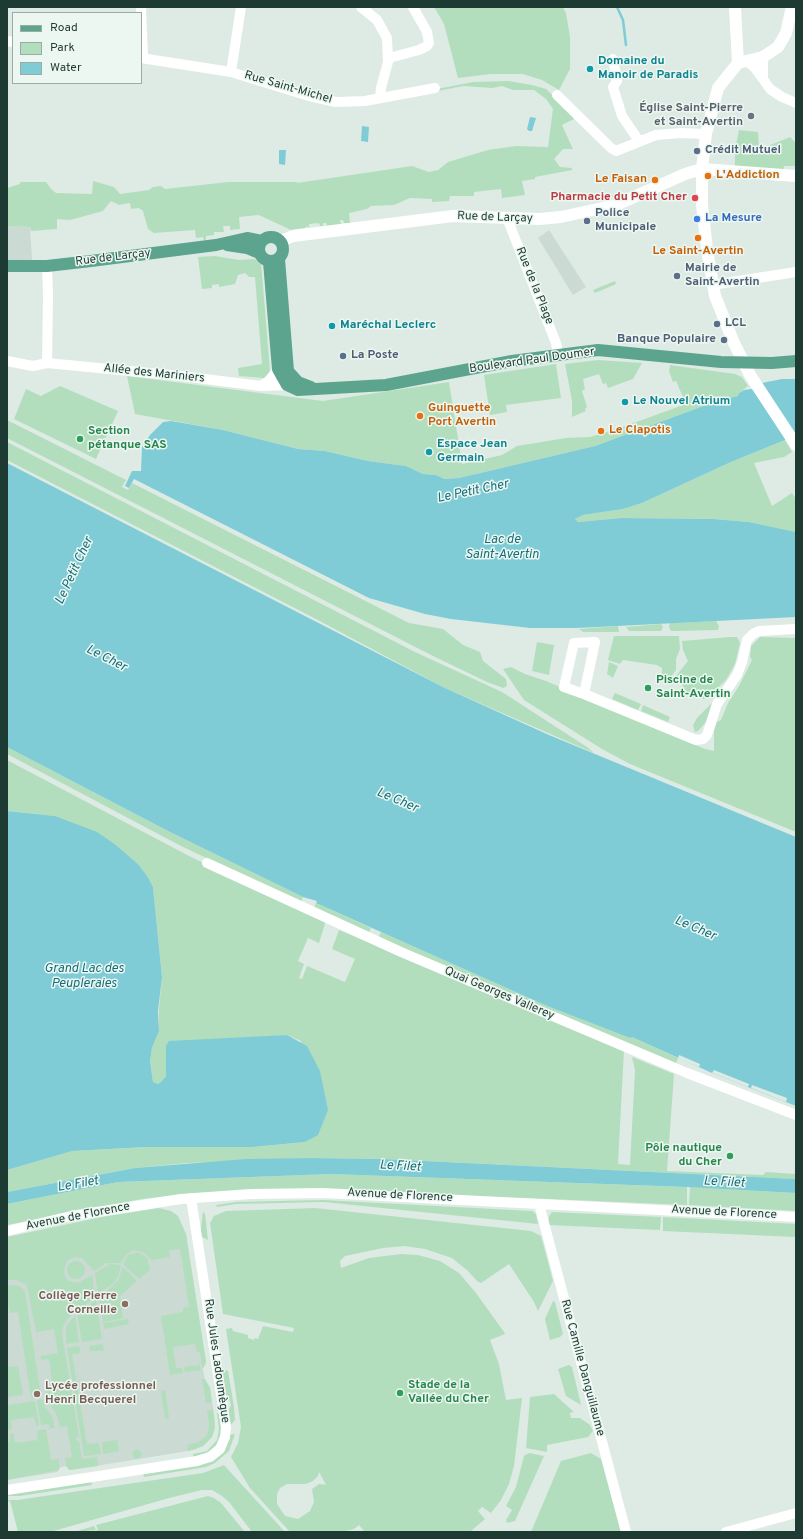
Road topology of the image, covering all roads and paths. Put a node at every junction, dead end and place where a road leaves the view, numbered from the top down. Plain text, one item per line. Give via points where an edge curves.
1 (241, 7) edge
2 (361, 7) edge
3 (413, 7) edge
4 (735, 7) edge
5 (792, 7) edge
6 (142, 58) edge
7 (389, 58) junction
8 (763, 58) junction
9 (613, 59) dead end
10 (742, 62) junction
11 (231, 72) junction
12 (763, 79) junction
13 (435, 88) dead end
14 (557, 95) dead end
15 (380, 98) junction
16 (796, 103) edge
17 (706, 134) junction
18 (639, 141) junction
19 (702, 169) junction
20 (796, 176) edge
21 (507, 218) junction
22 (262, 241) junction
23 (281, 241) junction
24 (218, 244) junction
25 (259, 253) junction
26 (274, 260) junction
27 (7, 266) edge
28 (47, 266) junction
29 (796, 272) edge
30 (712, 285) junction
31 (558, 354) junction
32 (7, 361) edge
33 (796, 361) edge
34 (47, 363) junction
35 (743, 363) junction
36 (278, 369) junction
37 (287, 385) junction
38 (261, 386) junction
39 (322, 389) junction
40 (793, 441) edge
41 (796, 629) edge
42 (584, 694) junction
43 (207, 863) dead end
44 (796, 1115) edge
45 (191, 1198) junction
46 (539, 1204) junction
47 (796, 1216) edge
48 (7, 1231) edge
49 (7, 1490) edge
50 (796, 1513) edge
51 (626, 1532) edge
52 (726, 1532) edge

1 - 11 street
2 - 7 street via 381,25 387,38
3 - 7 street via 427,32 429,43 419,50
4 - 10 street
5 - 8 street via 781,43
6 - 11 street, Rue Saint-Michel
7 - 15 street
8 - 10 street
8 - 12 street
9 - 18 street via 616,81 613,87 622,116
10 - 12 street via 755,68
10 - 17 street via 718,88
11 - 15 street, Rue Saint-Michel via 320,99 351,102
12 - 16 street via 770,89
13 - 15 street, Rue Saint-Michel
14 - 18 street via 616,151
17 - 18 street via 680,133
17 - 19 street
19 - 20 street
19 - 21 street, Rue de Larçay via 616,205 554,218
19 - 30 street via 702,204
21 - 23 street, Rue de Larçay via 453,216 293,236
21 - 31 street, Rue de la Plage
22 - 23 main road via 273,237
22 - 24 main road via 247,238
22 - 25 main road
23 - 26 main road via 284,252
24 - 25 main road via 247,248
24 - 28 main road, Rue de Larçay
25 - 26 main road via 265,260
26 - 36 main road
26 - 39 main road via 288,371 303,385
27 - 28 main road, Rue de Larçay
28 - 34 street
29 - 30 street
30 - 35 street
31 - 35 main road, Boulevard Paul Doumer via 609,351
31 - 39 main road, Boulevard Paul Doumer via 386,385
32 - 34 street, Allée des Mariniers via 33,366
33 - 35 main road, Boulevard Paul Doumer
34 - 38 street, Allée des Mariniers
35 - 40 street
36 - 37 main road
36 - 38 street via 269,381
37 - 38 street, Allée des Mariniers
37 - 39 main road via 298,390
41 - 42 street via 759,631 747,640 742,662 717,704 707,735 703,739 696,740
42 - 42 street via 586,686 595,642 574,643 564,686
43 - 44 street, Quai Georges Vallerey via 408,955 687,1073
45 - 46 street, Avenue de Florence via 322,1193
45 - 48 street, Avenue de Florence via 71,1216
45 - 49 street, Rue Jules Ladoumègue via 226,1427 220,1448 210,1457 197,1461
46 - 47 street, Avenue de Florence
46 - 51 street, Rue Camille Danguillaume
50 - 52 street

